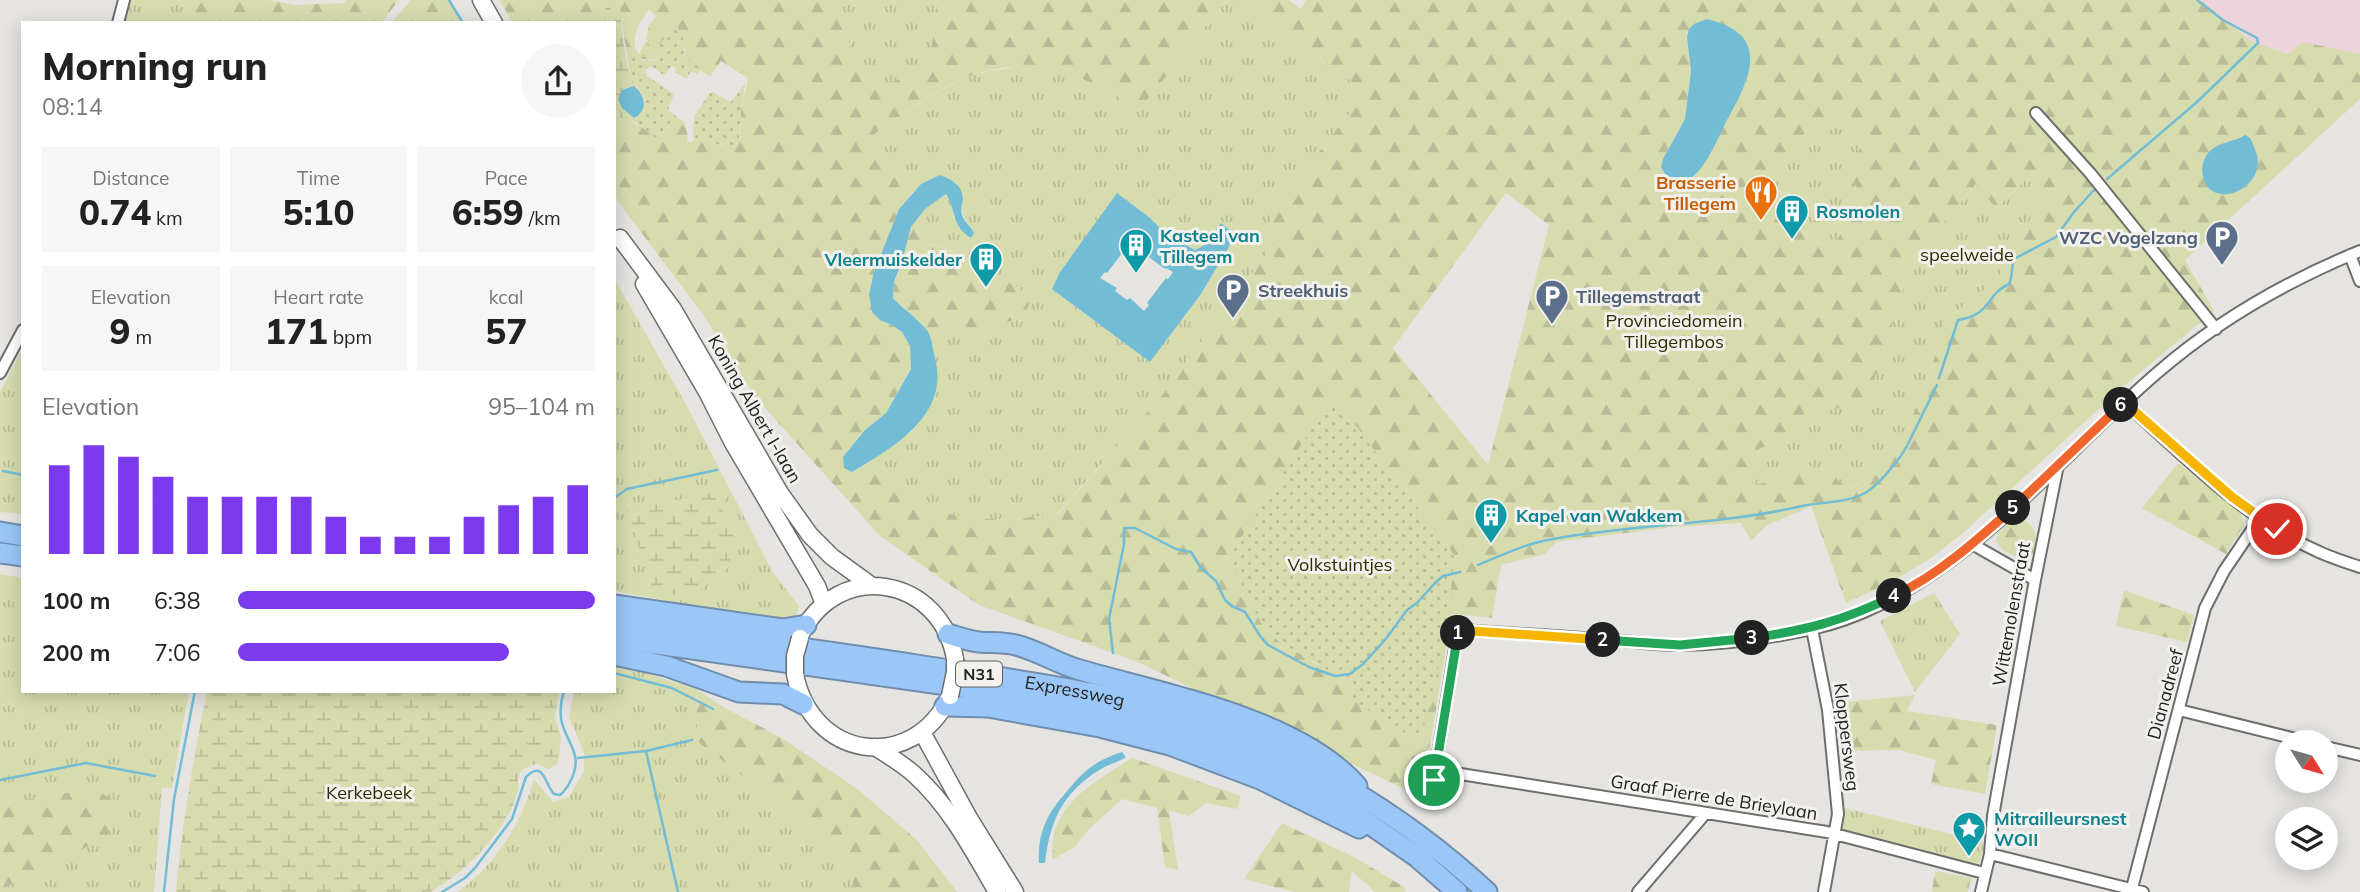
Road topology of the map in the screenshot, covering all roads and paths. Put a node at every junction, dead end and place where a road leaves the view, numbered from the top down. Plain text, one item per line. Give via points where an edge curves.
1 (124, 0) edge
2 (481, 0) edge
3 (119, 21) edge
4 (493, 21) edge
5 (2036, 113) dead end
6 (617, 232) edge
7 (2355, 253) edge
8 (2360, 281) edge
9 (2216, 329) junction
10 (21, 334) edge
11 (0, 373) edge
12 (2124, 402) junction
13 (2057, 465) junction
14 (2260, 518) junction
15 (0, 532) edge
16 (21, 536) edge
17 (1972, 544) junction
18 (0, 553) edge
19 (21, 556) edge
20 (2360, 567) edge
21 (2035, 580) junction
22 (872, 586) junction
23 (824, 604) junction
24 (616, 605) edge
25 (616, 622) edge
26 (1812, 629) junction
27 (803, 631) junction
28 (948, 634) junction
29 (616, 638) edge
30 (616, 655) edge
31 (947, 701) junction
32 (803, 704) junction
33 (2179, 710) junction
34 (922, 732) junction
35 (2275, 734) edge
36 (874, 747) junction
37 (2338, 750) edge
38 (2360, 755) edge
39 (1369, 800) junction
40 (1705, 814) junction
41 (1834, 835) junction
42 (1393, 839) junction
43 (1990, 854) junction
44 (1984, 873) junction
45 (2136, 891) edge
46 (997, 892) edge
47 (1015, 892) edge
48 (1457, 892) edge
49 (1487, 892) edge
50 (1638, 892) edge
51 (1824, 892) edge
52 (1981, 892) edge

1 - 3 street
2 - 4 main road
5 - 9 street via 2074,153
6 - 22 main road, Koning Albert I-laan via 673,309 810,535
6 - 23 main road, Koning Albert I-laan
7 - 8 street
7 - 9 street via 2270,293
9 - 12 street
10 - 11 street
12 - 13 street
12 - 14 street
13 - 17 street
13 - 21 street, Wittemolenstraat
14 - 20 street via 2313,550
14 - 33 street, Dianadreef via 2209,600
15 - 16 highway
17 - 21 street
17 - 26 street via 1899,594
18 - 19 highway
21 - 43 street, Wittemolenstraat
22 - 23 main road, Koning Albert I-laan
22 - 28 main road, Koning Albert I-laan via 917,598
23 - 27 main road, Koning Albert I-laan
24 - 27 highway
25 - 39 highway, Expressweg / N31 via 1121,699 1228,731
26 - 40 street, Graaf Pierre de Brieylaan via 1680,645 1458,630 1434,775
26 - 41 street, Kloppersweg via 1830,735 1838,814
27 - 32 main road, bridge via 794,674
28 - 31 main road, Koning Albert I-laan, bridge via 955,659
28 - 39 highway, N31 via 977,642 1015,644 1077,669 1270,729 1334,763
29 - 42 highway, Expressweg / N31 via 1031,697 1174,728 1295,776
30 - 32 highway via 666,666 738,692 783,694
31 - 34 main road
31 - 42 highway, N31 via 1100,727 1170,745 1260,779 1360,829
32 - 36 main road via 841,740
33 - 35 street
33 - 45 street, Dianadreef
34 - 36 main road via 899,743
34 - 47 main road
36 - 46 main road via 914,773 931,792 954,820
37 - 38 street
39 - 49 highway, Expressweg / N31 via 1442,852
40 - 41 street, Graaf Pierre de Brieylaan
40 - 50 street
41 - 44 street, Graaf Pierre de Brieylaan
41 - 51 street, Kloppersweg
42 - 48 highway, Expressweg / N31
43 - 44 street, Wittemolenstraat
43 - 45 street
44 - 52 street, Wittemolenstraat

